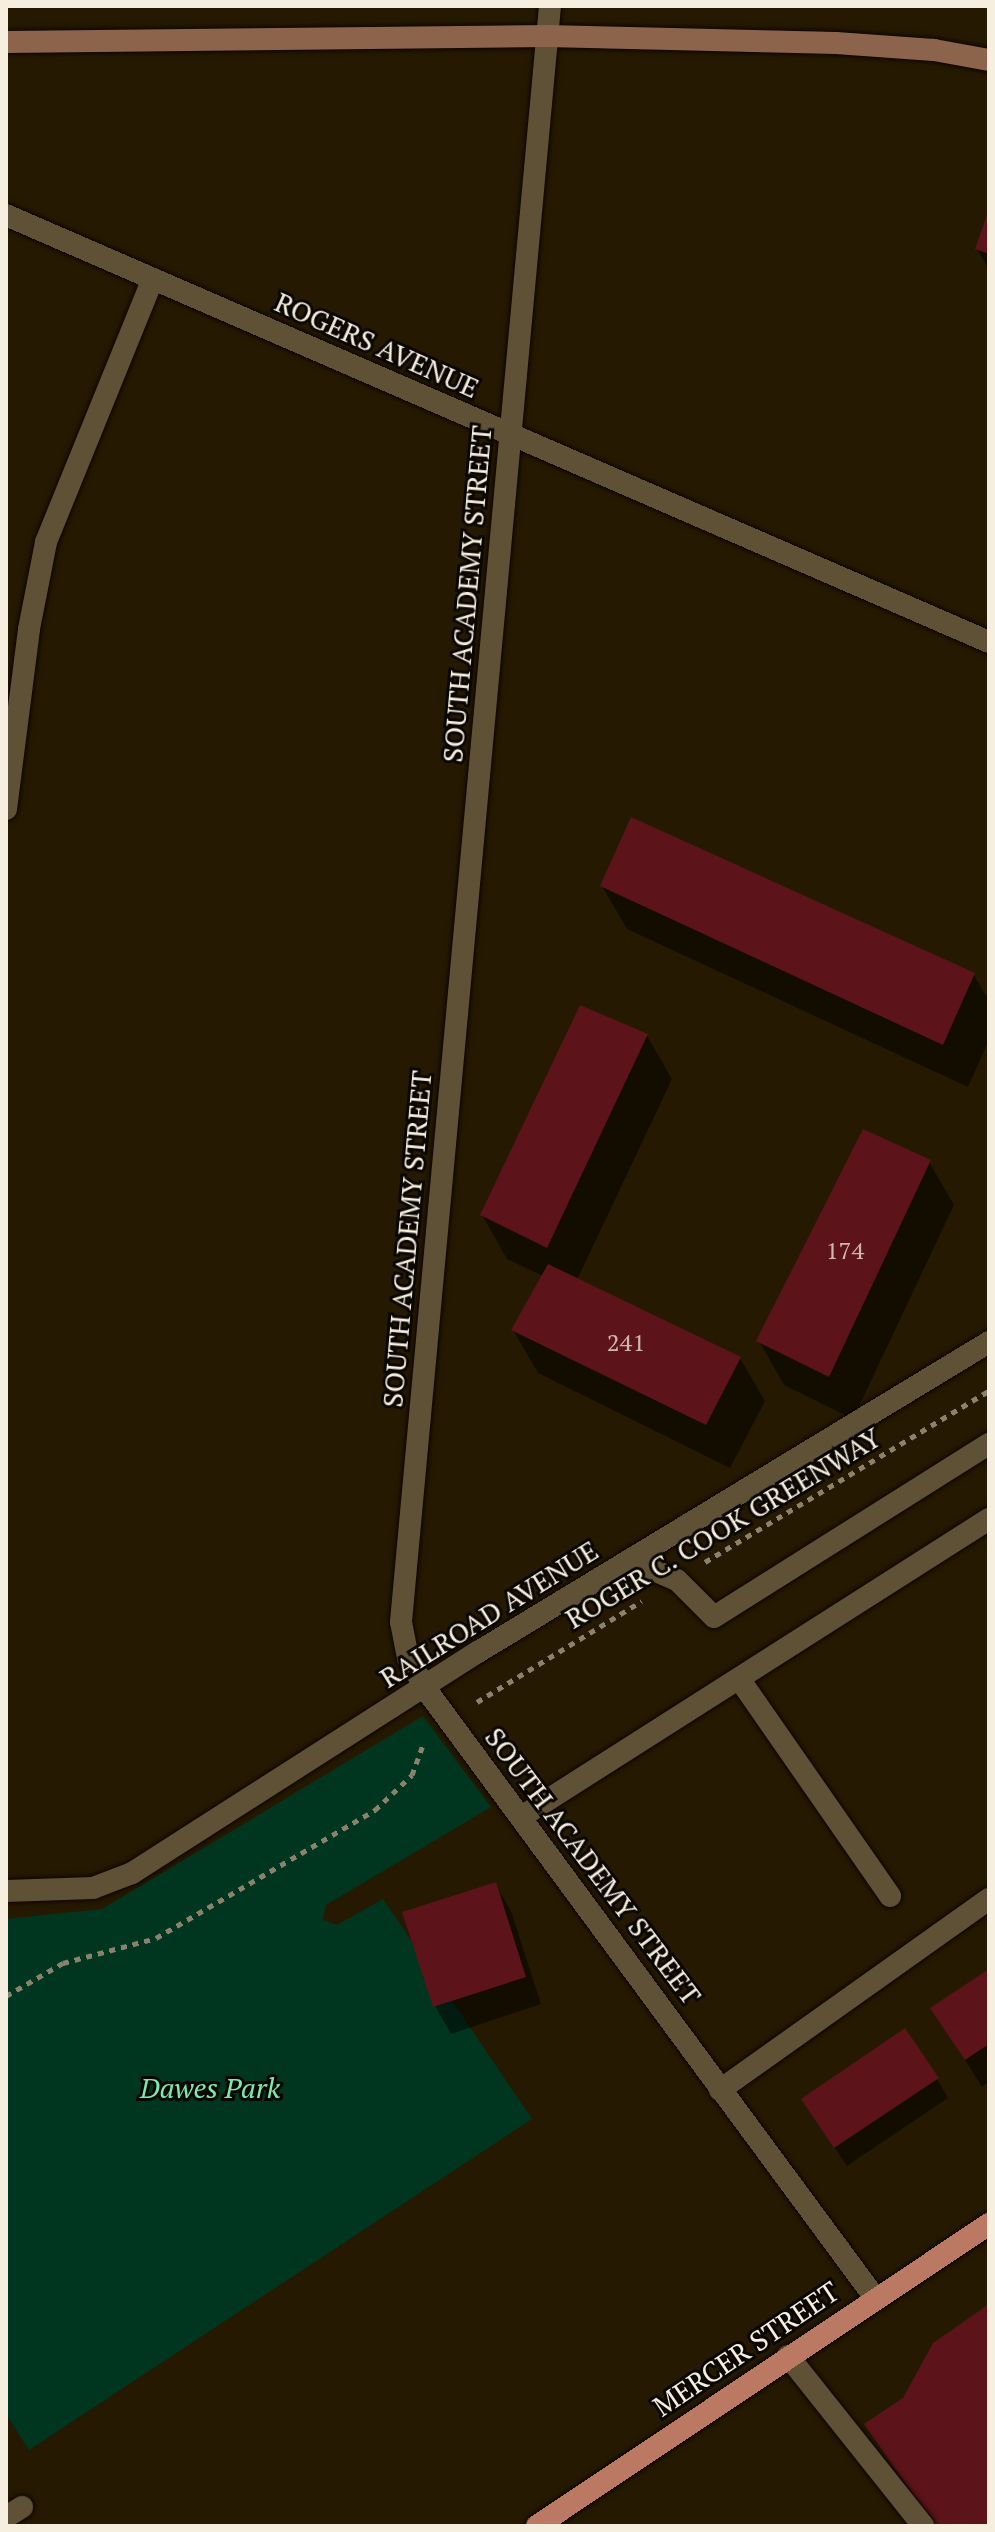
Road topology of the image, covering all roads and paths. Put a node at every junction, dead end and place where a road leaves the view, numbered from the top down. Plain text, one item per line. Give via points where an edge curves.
1 (550, 6) edge
2 (547, 36) junction
3 (6, 42) edge
4 (989, 60) edge
5 (6, 215) edge
6 (153, 279) junction
7 (512, 437) junction
8 (989, 642) edge
9 (7, 783) edge
10 (6, 809) edge
11 (989, 1342) edge
12 (989, 1391) edge
13 (989, 1444) edge
14 (989, 1519) edge
15 (630, 1560) junction
16 (677, 1580) junction
17 (740, 1680) junction
18 (425, 1688) junction
19 (479, 1701) dead end
20 (420, 1745) dead end
21 (521, 1817) junction
22 (6, 1891) edge
23 (890, 1896) dead end
24 (989, 1899) edge
25 (6, 1996) edge
26 (720, 2090) junction
27 (989, 2224) edge
28 (875, 2298) junction
29 (788, 2356) junction
30 (537, 2526) edge
31 (923, 2526) edge

1 - 2 street, SOUTH ACADEMY STREET
2 - 3 main road
2 - 4 main road via 836,43
2 - 7 street, SOUTH ACADEMY STREET
5 - 6 street, ROGERS AVENUE
6 - 7 street, ROGERS AVENUE
6 - 9 street via 46,542
7 - 8 street, ROGERS AVENUE
7 - 18 street, SOUTH ACADEMY STREET via 401,1622 408,1658
9 - 10 street
11 - 15 street, RAILROAD AVENUE
12 - 16 path, ROGER C. COOK GREENWAY
13 - 16 street via 714,1617
14 - 17 street via 885,1581
15 - 16 street
15 - 18 street, RAILROAD AVENUE
16 - 19 path, ROGER C. COOK GREENWAY
17 - 21 street
17 - 23 street
18 - 21 street, SOUTH ACADEMY STREET
18 - 22 street, RAILROAD AVENUE via 132,1873 93,1888
20 - 25 path via 412,1775 375,1810 156,1938 63,1963
21 - 26 street, SOUTH ACADEMY STREET
24 - 26 street
26 - 28 street, SOUTH ACADEMY STREET
27 - 28 main road, MERCER STREET
28 - 29 main road, MERCER STREET
29 - 30 main road, MERCER STREET
29 - 31 street

